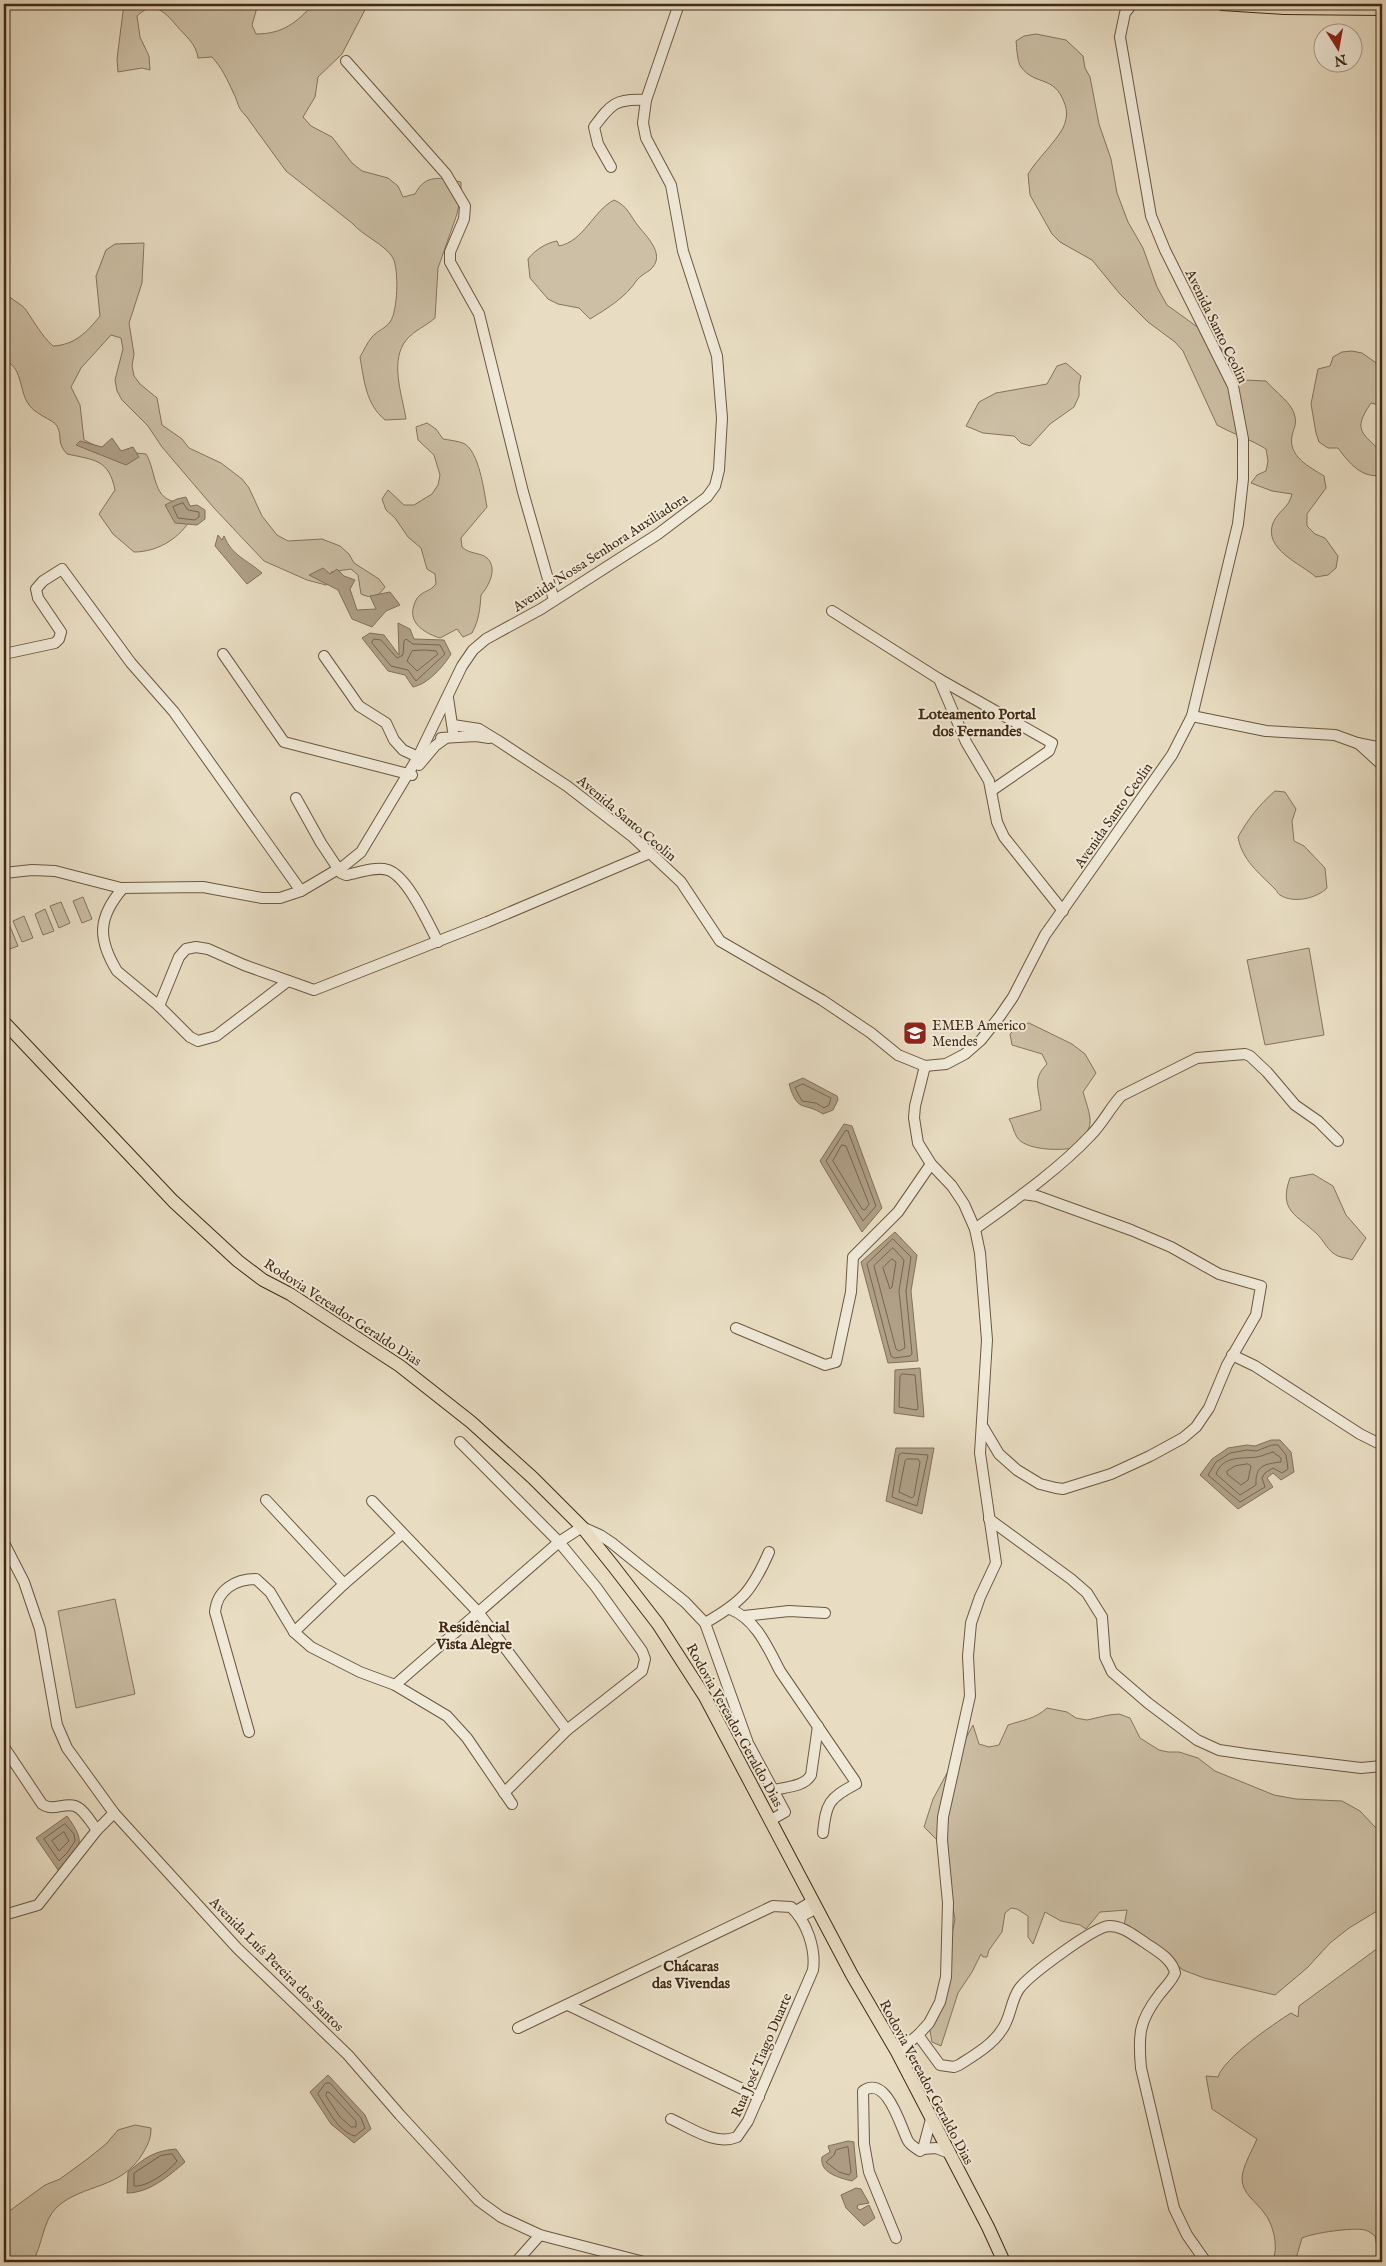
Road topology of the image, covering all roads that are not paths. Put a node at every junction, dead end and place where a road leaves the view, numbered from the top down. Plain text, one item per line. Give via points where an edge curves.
1 (679, 4) edge
2 (1132, 4) edge
3 (1222, 4) edge
4 (1382, 9) edge
5 (346, 61) dead end
6 (646, 100) junction
7 (611, 167) dead end
8 (554, 600) junction
9 (832, 611) dead end
10 (4, 654) edge
11 (223, 654) dead end
12 (324, 656) dead end
13 (939, 679) junction
14 (448, 698) junction
15 (1192, 716) junction
16 (452, 723) junction
17 (434, 725) junction
18 (448, 737) junction
19 (497, 740) junction
20 (1357, 743) junction
21 (1382, 748) edge
22 (418, 757) junction
23 (1382, 765) edge
24 (411, 774) junction
25 (991, 791) junction
26 (296, 798) dead end
27 (650, 853) junction
28 (339, 869) junction
29 (4, 873) edge
30 (107, 884) junction
31 (123, 888) junction
32 (301, 891) junction
33 (110, 903) junction
34 (1063, 911) junction
35 (438, 942) junction
36 (288, 981) junction
37 (159, 1006) junction
38 (4, 1022) edge
39 (9, 1031) edge
40 (925, 1066) junction
41 (1338, 1140) dead end
42 (930, 1164) junction
43 (1023, 1194) junction
44 (975, 1229) junction
45 (736, 1328) dead end
46 (1232, 1356) junction
47 (983, 1427) junction
48 (460, 1442) dead end
49 (1382, 1446) edge
50 (266, 1500) dead end
51 (372, 1501) dead end
52 (989, 1519) junction
53 (582, 1527) junction
54 (402, 1534) junction
55 (4, 1542) edge
56 (559, 1542) junction
57 (769, 1552) dead end
58 (344, 1584) junction
59 (730, 1609) junction
60 (478, 1612) junction
61 (825, 1614) dead end
62 (744, 1616) junction
63 (705, 1623) junction
64 (294, 1632) junction
65 (396, 1685) junction
66 (818, 1726) junction
67 (567, 1730) junction
68 (249, 1732) dead end
69 (4, 1747) edge
70 (1382, 1766) edge
71 (773, 1790) junction
72 (504, 1794) junction
73 (512, 1804) dead end
74 (114, 1813) junction
75 (771, 1820) junction
76 (97, 1830) junction
77 (823, 1833) dead end
78 (815, 1905) junction
79 (798, 1914) junction
80 (4, 1915) edge
81 (568, 2005) junction
82 (518, 2028) dead end
83 (918, 2035) junction
84 (897, 2052) junction
85 (759, 2097) junction
86 (671, 2118) dead end
87 (931, 2119) junction
88 (923, 2148) junction
89 (949, 2153) junction
90 (540, 2235) junction
91 (896, 2238) dead end
92 (516, 2262) edge
93 (644, 2262) edge
94 (1004, 2262) edge
95 (1206, 2262) edge

1 - 6 street, Avenida Nossa Senhora Auxiliadora
2 - 15 street, Avenida Santo Ceolin via 1120,37 1151,216 1233,386 1243,439 1238,524
3 - 4 main road via 1264,8
5 - 8 street via 442,169 465,206 464,219 450,252 450,262 479,314 523,492
6 - 7 street via 622,100 607,110 594,127 598,144
6 - 8 street, Avenida Nossa Senhora Auxiliadora via 643,123 646,138 670,185 682,251 717,356 722,418 719,470 716,486 694,508
8 - 14 street, Avenida Nossa Senhora Auxiliadora via 486,639 473,650
9 - 13 street
10 - 32 street via 59,639 61,632 38,598 36,589 62,569 131,663 174,712
11 - 24 street via 284,742
12 - 22 street via 359,706 386,723 403,750
13 - 25 street
13 - 25 street via 1052,743 1049,751
14 - 16 street
14 - 17 street, Avenida Nossa Senhora Auxiliadora
15 - 20 street via 1266,731 1335,735
15 - 34 street, Avenida Santo Ceolin via 1172,755
16 - 17 street via 440,719
16 - 18 street via 453,731
16 - 19 street, Avenida Santo Ceolin via 479,729
17 - 18 street via 437,736
17 - 22 street
18 - 19 street, Avenida Santo Ceolin via 476,736
18 - 24 street via 435,746
19 - 27 street, Avenida Santo Ceolin via 567,786
20 - 21 street
20 - 23 street
22 - 24 street
24 - 28 street via 361,852
25 - 34 street via 997,822 1004,837
26 - 28 street
27 - 35 street
27 - 40 street, Avenida Santo Ceolin via 681,882 720,941 822,1000 898,1055
28 - 32 street
28 - 35 street via 346,876 378,869 394,873 405,885
29 - 30 street via 55,871
30 - 31 street
30 - 33 street
31 - 32 street via 203,887 262,898 280,898
31 - 33 street
33 - 37 street via 102,925 113,964
34 - 40 street, Avenida Santo Ceolin via 1045,935 1013,997 980,1040 953,1061
35 - 36 street via 314,990
36 - 37 street via 216,1036 206,1040 190,1037
36 - 37 street via 196,947 186,949 179,957
38 - 39 main road, Rodovia Vereador Geraldo Dias
39 - 53 main road, Rodovia Vereador Geraldo Dias via 174,1201 238,1261 407,1371 534,1478
40 - 42 street via 914,1118 918,1143
41 - 43 street via 1295,1105 1250,1056 1197,1058 1121,1096 1090,1136
42 - 44 street via 960,1198
42 - 45 street via 898,1212 853,1257 851,1292 836,1362 826,1365
43 - 44 street
43 - 46 street via 1038,1196 1131,1230 1192,1257 1218,1274 1261,1286 1256,1315
44 - 47 street via 987,1340
46 - 47 street via 1209,1408 1190,1432 1150,1456 1083,1483 1056,1488 1028,1478 999,1454
46 - 49 street via 1255,1366
47 - 52 street via 980,1453
48 - 56 street
50 - 58 street
51 - 54 street
52 - 70 street via 1087,1593 1102,1617 1105,1657 1112,1672 1197,1740 1219,1750 1361,1768
52 - 83 street via 996,1563 971,1623 968,1656 970,1696 943,1817 948,1903 946,1977 935,2012
53 - 56 street
53 - 63 street via 612,1544 685,1602
53 - 75 main road, Rodovia Vereador Geraldo Dias via 637,1595 687,1667
54 - 58 street
54 - 60 street
55 - 74 street, Avenida Luís Pereira dos Santos via 24,1582 40,1629 60,1733 66,1748
56 - 60 street
56 - 67 street via 596,1587 642,1651 644,1659 642,1671
57 - 59 street via 749,1591
58 - 64 street
59 - 62 street
59 - 63 street
60 - 65 street
60 - 67 street
61 - 62 street via 789,1611
62 - 66 street
63 - 71 street via 748,1742
64 - 65 street via 311,1647 337,1661
64 - 68 street via 270,1592 256,1579 227,1588 216,1601 215,1612
65 - 72 street via 447,1716 458,1727
66 - 71 street via 809,1780
66 - 77 street via 856,1784 835,1795 825,1816
67 - 72 street
69 - 76 street via 42,1804 49,1808 76,1806
71 - 75 street via 784,1812
72 - 73 street
74 - 76 street
74 - 90 street, Avenida Luís Pereira dos Santos via 236,1948 348,2055 479,2201 501,2218
75 - 78 main road, Rodovia Vereador Geraldo Dias
76 - 80 street via 38,1904
78 - 79 street
78 - 84 main road, Rodovia Vereador Geraldo Dias
79 - 81 street via 791,1907 773,1906
79 - 85 street, Rua José Tiago Duarte via 814,1949 813,1970
81 - 82 street
81 - 85 street
83 - 84 street
83 - 95 street via 940,2065 954,2067 1000,2033 1007,2023 1014,1997 1032,1976 1098,1929 1116,1927 1126,1930 1169,1960 1176,1973 1146,2013 1140,2030 1140,2059 1174,2208 1187,2235
84 - 87 main road, Rodovia Vereador Geraldo Dias
85 - 86 street, Rua José Tiago Duarte via 742,2132 731,2139 707,2137
87 - 88 street
87 - 89 main road, Rodovia Vereador Geraldo Dias
88 - 89 street
88 - 91 street via 920,2151 908,2142 890,2100 874,2089 864,2089 864,2144 869,2172
89 - 94 main road, Rodovia Vereador Geraldo Dias
90 - 92 street
90 - 93 street, Avenida Luís Pereira dos Santos

